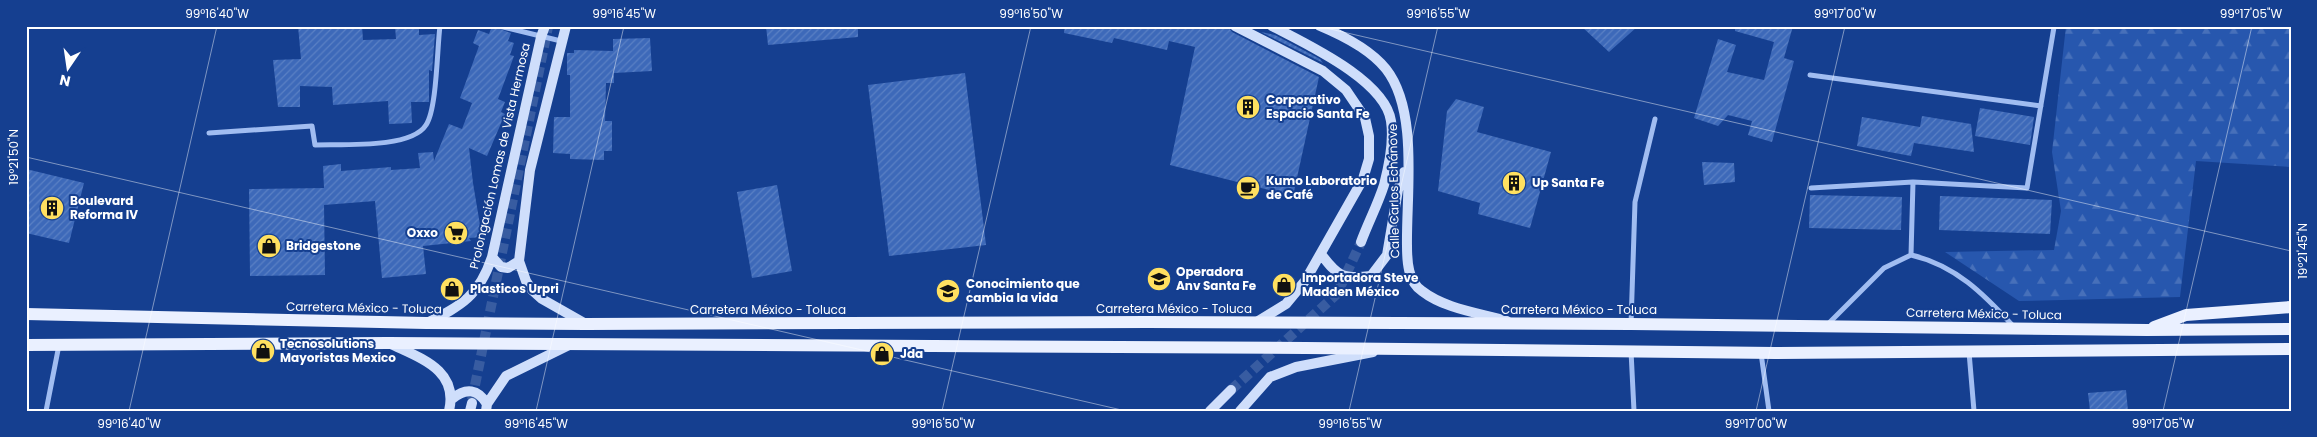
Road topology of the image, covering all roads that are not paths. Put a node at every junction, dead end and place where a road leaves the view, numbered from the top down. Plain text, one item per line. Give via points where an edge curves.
1 (440, 26) edge
2 (499, 26) edge
3 (545, 26) edge
4 (566, 26) edge
5 (1235, 26) edge
6 (1272, 26) edge
7 (1320, 26) edge
8 (2050, 26) edge
9 (541, 36) junction
10 (562, 41) junction
11 (1810, 75) dead end
12 (2041, 106) junction
13 (1655, 120) dead end
14 (209, 133) dead end
15 (1408, 157) junction
16 (1913, 182) junction
17 (1811, 188) dead end
18 (1361, 242) tunnel mouth
19 (1321, 254) junction
20 (1911, 255) junction
21 (492, 257) junction
22 (520, 261) junction
23 (2291, 307) edge
24 (26, 314) edge
25 (426, 323) junction
26 (1254, 323) junction
27 (586, 324) junction
28 (1518, 324) junction
29 (1631, 324) junction
30 (1826, 326) junction
31 (2015, 328) junction
32 (2291, 329) edge
33 (2148, 330) junction
34 (388, 343) junction
35 (26, 344) edge
36 (59, 344) junction
37 (570, 344) junction
38 (1394, 348) junction
39 (2291, 349) edge
40 (1631, 351) junction
41 (1969, 351) junction
42 (1761, 352) junction
43 (1231, 390) tunnel mouth
44 (452, 399) junction
45 (486, 408) edge
46 (46, 411) edge
47 (449, 411) edge
48 (1210, 411) edge
49 (1240, 411) edge
50 (1634, 411) edge
51 (1769, 411) edge
52 (1974, 411) edge

1 - 14 street via 431,111 426,126 410,137 392,142 315,145 312,126
2 - 9 street
3 - 9 street, Prolongación Lomas de Vista Hermosa
4 - 10 street
5 - 19 street, Calle Carlos Echánove via 1323,71 1346,90 1364,118 1369,136 1369,159 1365,172
6 - 18 street via 1359,76 1385,105 1391,120 1384,186
7 - 15 street, Calle Carlos Echánove via 1360,46 1395,81 1405,109
8 - 12 street via 2054,27
9 - 10 street
9 - 21 street, Prolongación Lomas de Vista Hermosa
10 - 22 street via 530,170
11 - 12 street
12 - 16 street via 2027,188
13 - 29 street via 1635,202
15 - 19 street via 1398,190 1386,255 1372,276 1350,279 1333,270
15 - 28 street, Calle Carlos Echánove via 1408,268 1420,291 1448,304
16 - 17 street
16 - 20 street
19 - 26 street, Calle Carlos Echánove via 1286,304
20 - 30 street via 1884,268
20 - 31 street via 1938,263 1961,277 1982,292
21 - 22 street via 501,267 508,268
21 - 25 street, Prolongación Lomas de Vista Hermosa via 486,276 462,304
22 - 27 street via 532,290
23 - 33 main road via 2186,315
24 - 25 main road, Carretera México - Toluca
25 - 27 main road, Carretera México - Toluca
26 - 27 main road, Carretera México - Toluca
26 - 28 main road, Carretera México - Toluca
28 - 29 main road, Carretera México - Toluca
29 - 30 main road, Carretera México - Toluca
30 - 31 main road, Carretera México - Toluca
31 - 33 main road, Carretera México - Toluca
32 - 33 main road, Carretera México - Toluca
34 - 36 main road
34 - 37 main road
34 - 44 street via 445,375
35 - 36 main road
36 - 46 street
37 - 38 main road
37 - 45 street via 506,376
38 - 40 main road
38 - 49 street via 1296,367 1270,377
39 - 41 main road
40 - 42 main road
40 - 50 street
41 - 42 main road
41 - 52 street
42 - 51 street
43 - 48 street
44 - 45 street via 460,392 471,390 481,395
44 - 47 street

